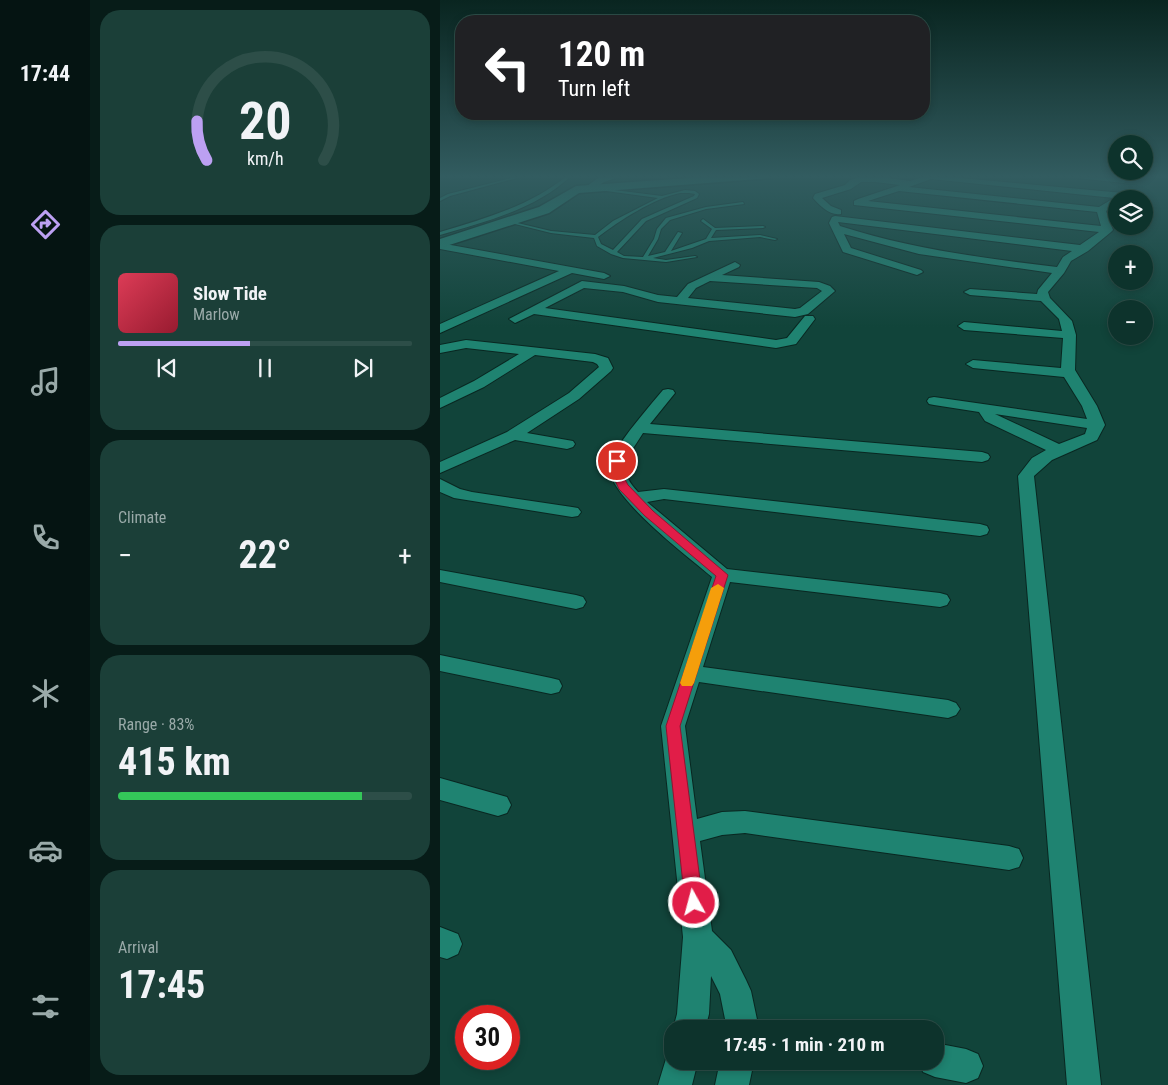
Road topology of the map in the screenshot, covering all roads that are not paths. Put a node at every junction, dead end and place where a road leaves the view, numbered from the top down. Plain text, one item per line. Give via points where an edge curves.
1 (464, 226) edge
2 (498, 226) edge
3 (524, 226) edge
4 (610, 226) edge
5 (639, 226) edge
6 (662, 226) edge
7 (710, 226) edge
8 (838, 226) edge
9 (846, 226) edge
10 (884, 226) edge
11 (1068, 226) edge
12 (1106, 226) edge
13 (763, 227) dead end
14 (714, 229) junction
15 (1108, 230) junction
16 (680, 233) dead end
17 (440, 234) edge
18 (596, 237) junction
19 (869, 239) junction
20 (708, 240) junction
21 (775, 240) dead end
22 (440, 245) edge
23 (1084, 249) junction
24 (613, 253) junction
25 (666, 254) junction
26 (695, 257) dead end
27 (644, 259) junction
28 (877, 260) junction
29 (735, 265) dead end
30 (573, 270) junction
31 (1060, 271) junction
32 (917, 272) dead end
33 (709, 278) junction
34 (595, 280) junction
35 (582, 284) junction
36 (644, 284) dead end
37 (970, 292) dead end
38 (1044, 298) junction
39 (680, 300) junction
40 (532, 310) junction
41 (808, 314) junction
42 (515, 319) dead end
43 (964, 326) dead end
44 (440, 329) edge
45 (1070, 336) junction
46 (440, 349) edge
47 (531, 352) junction
48 (972, 364) dead end
49 (1069, 373) junction
50 (668, 393) dead end
51 (934, 401) dead end
52 (440, 404) edge
53 (981, 408) junction
54 (638, 428) junction
55 (1091, 432) junction
56 (513, 435) junction
57 (567, 444) dead end
58 (1060, 450) junction
59 (982, 457) dead end
60 (440, 468) edge
61 (440, 484) edge
62 (635, 498) junction
63 (572, 512) dead end
64 (980, 530) dead end
65 (722, 575) junction
66 (440, 576) edge
67 (940, 600) dead end
68 (576, 602) dead end
69 (440, 663) edge
70 (690, 673) junction
71 (551, 686) dead end
72 (948, 709) dead end
73 (440, 789) edge
74 (498, 805) dead end
75 (686, 835) junction
76 (1009, 858) dead end
77 (698, 937) junction
78 (691, 1020) edge
79 (744, 1020) edge
80 (679, 1070) edge
81 (735, 1070) edge
82 (675, 1085) edge
83 (732, 1085) edge
84 (1084, 1085) edge

1 - 17 lane
2 - 22 street
3 - 18 lane
4 - 18 lane
5 - 24 lane
6 - 27 lane
7 - 14 lane
8 - 28 street via 847,250
9 - 19 street
10 - 23 street
11 - 15 street
12 - 15 street
13 - 14 lane
14 - 20 lane
15 - 23 street
16 - 25 lane
18 - 24 lane via 599,246
19 - 28 street via 856,244
19 - 31 street via 950,256
20 - 21 lane via 760,236
20 - 25 lane
22 - 30 street
23 - 31 street via 1067,259
24 - 27 lane
25 - 27 lane
26 - 27 lane via 666,261
28 - 32 street
29 - 33 street
30 - 34 street
30 - 35 street
30 - 44 street
31 - 38 street via 1042,292
33 - 39 street via 692,286
33 - 41 street via 819,285 828,289
34 - 35 street
34 - 36 street
34 - 39 street via 658,298
35 - 40 street
37 - 38 street
38 - 45 street via 1067,322
39 - 41 street
40 - 41 street via 776,344 791,342
40 - 42 street
43 - 45 street
45 - 49 street
46 - 47 street via 466,344
47 - 52 street
47 - 56 street via 595,358 603,361 606,368 574,396
48 - 49 street
49 - 55 street via 1082,392
50 - 54 street
51 - 53 street
53 - 55 street
53 - 58 street via 990,418
54 - 59 street
54 - 62 street via 617,461 617,474
55 - 58 street
56 - 57 street
56 - 60 street
58 - 84 street via 1030,467 1026,486
61 - 63 street via 454,493 472,497
62 - 64 street via 664,494
62 - 65 street via 649,514
65 - 67 street
65 - 70 street
66 - 68 street
69 - 71 street
70 - 72 street
70 - 75 street via 673,726
73 - 74 street
75 - 76 street via 712,825 745,822
75 - 77 street
77 - 78 street
77 - 79 street via 720,961
80 - 82 street
81 - 83 street

